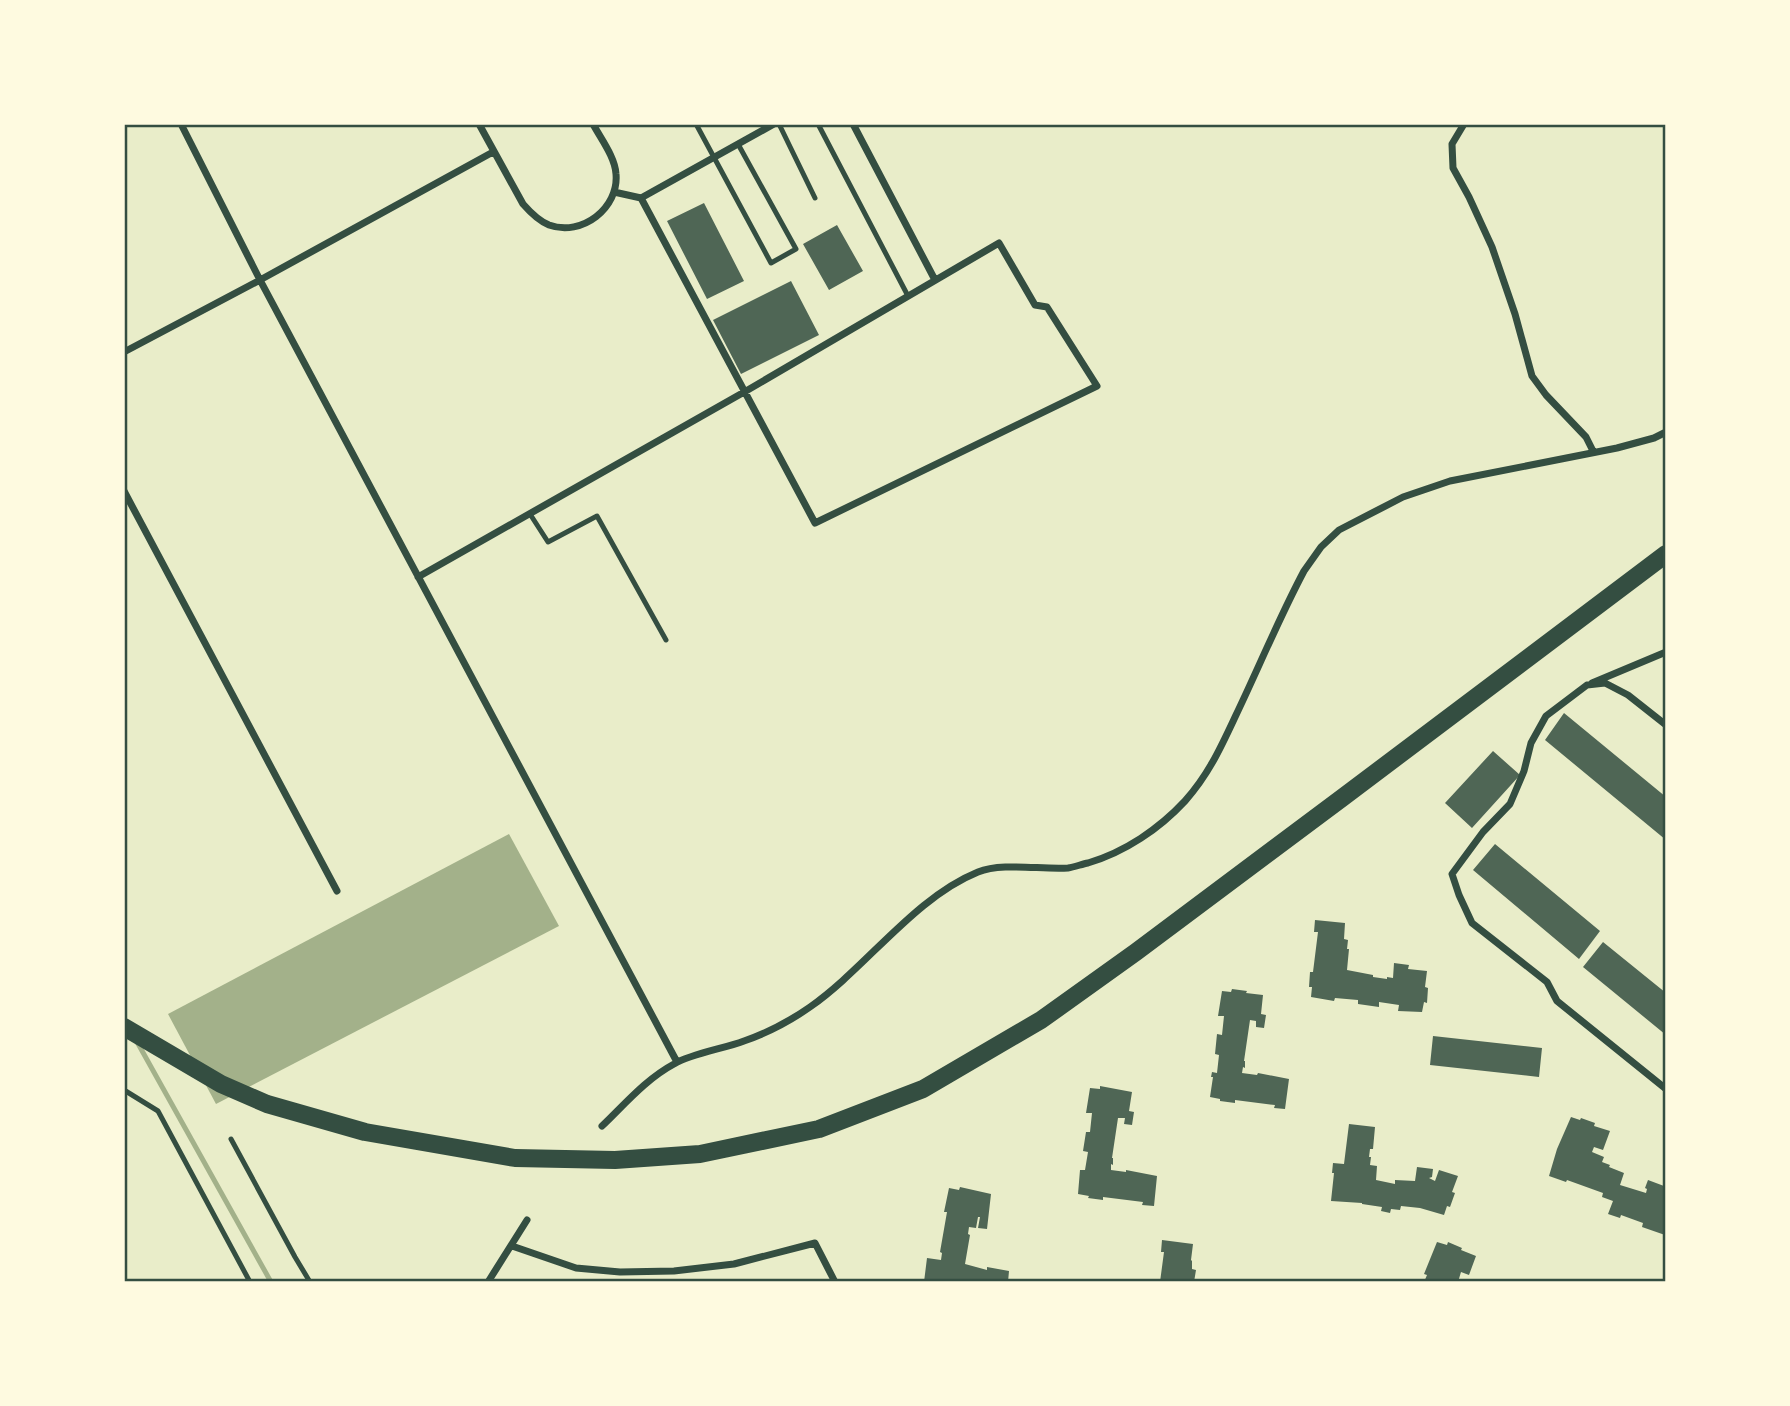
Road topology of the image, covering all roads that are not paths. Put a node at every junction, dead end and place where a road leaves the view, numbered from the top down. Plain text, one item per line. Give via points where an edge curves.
1 (181, 124) edge
2 (480, 124) edge
3 (593, 124) edge
4 (696, 124) edge
5 (776, 124) edge
6 (818, 124) edge
7 (853, 124) edge
8 (1464, 124) edge
9 (738, 144) junction
10 (493, 152) junction
11 (714, 158) junction
12 (614, 192) junction
13 (641, 198) junction
14 (815, 198) dead end
15 (935, 280) junction
16 (260, 281) junction
17 (908, 296) junction
18 (124, 352) edge
19 (746, 391) junction
20 (1666, 432) edge
21 (1592, 451) junction
22 (124, 491) edge
23 (530, 514) junction
24 (1666, 554) edge
25 (418, 576) junction
26 (666, 640) dead end
27 (1666, 652) edge
28 (1587, 685) junction
29 (1666, 725) edge
30 (337, 891) dead end
31 (124, 1027) edge
32 (677, 1062) junction
33 (1666, 1089) edge
34 (124, 1090) edge
35 (602, 1126) dead end
36 (231, 1139) dead end
37 (527, 1220) dead end
38 (512, 1246) junction
39 (250, 1282) edge
40 (310, 1282) edge
41 (488, 1282) edge
42 (835, 1282) edge

1 - 16 street
2 - 10 street
3 - 12 street via 615,165
4 - 11 lane
5 - 9 street
5 - 14 lane
6 - 17 lane
7 - 15 street
8 - 21 street via 1452,144 1453,168 1492,247 1532,376 1586,437
9 - 11 street
9 - 11 lane via 796,249 771,263
10 - 12 street via 523,204 549,225 566,228 587,223 609,204
10 - 16 street
11 - 13 street
12 - 13 street
13 - 19 street
15 - 17 street
15 - 19 street via 999,243 1035,305 1047,307 1097,386 815,523
16 - 18 street
16 - 25 street
17 - 19 street
19 - 23 street
20 - 21 street
21 - 32 street via 1450,481 1403,497 1339,530 1304,571 1210,769 1158,826 1104,858 1069,868 997,868 967,877 936,896 810,1007 746,1041
22 - 30 street
23 - 25 street
23 - 26 lane via 548,542 597,516
24 - 31 highway via 1041,1020 923,1089 819,1129 700,1154 615,1160 515,1158 365,1132 267,1104 221,1084
25 - 32 street
27 - 28 street
28 - 29 street via 1605,683
28 - 33 street via 1546,716 1531,743 1510,804 1452,874 1472,923 1548,982 1557,1001
32 - 35 street via 653,1077
34 - 39 lane via 158,1111
36 - 40 lane
37 - 38 street
38 - 41 street
38 - 42 street via 576,1268 620,1272 734,1264 815,1243

